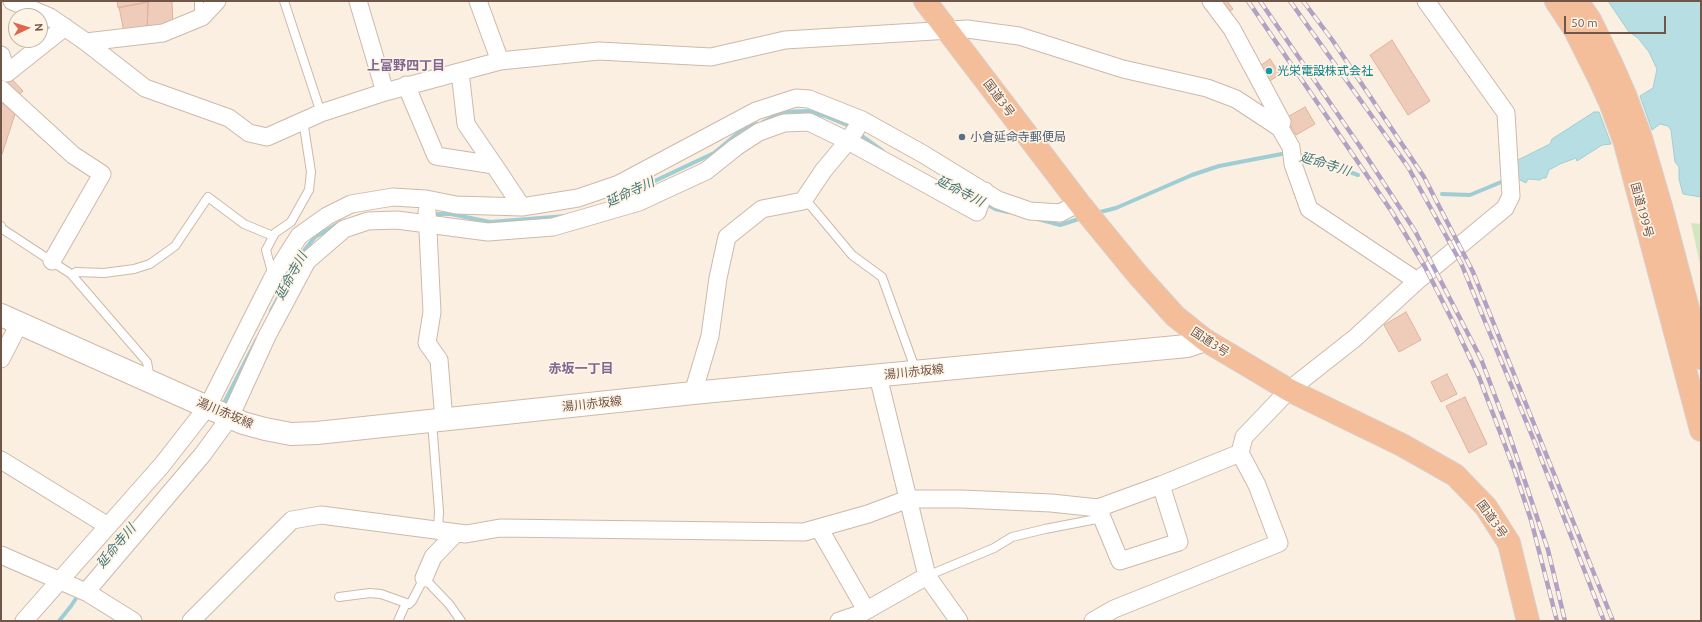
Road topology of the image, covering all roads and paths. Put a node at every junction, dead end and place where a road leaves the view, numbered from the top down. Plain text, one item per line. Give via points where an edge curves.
1 (12, 1) edge
2 (199, 1) edge
3 (217, 1) edge
4 (284, 1) edge
5 (358, 1) edge
6 (478, 1) edge
7 (925, 1) edge
8 (1211, 1) edge
9 (1426, 1) edge
10 (1556, 1) edge
11 (1577, 1) edge
12 (199, 18) junction
13 (64, 27) junction
14 (949, 32) junction
15 (86, 42) junction
16 (1, 56) edge
17 (500, 61) junction
18 (460, 72) junction
19 (3, 82) edge
20 (406, 86) junction
21 (385, 92) junction
22 (1618, 99) junction
23 (322, 113) junction
24 (303, 120) junction
25 (862, 120) junction
26 (1280, 128) junction
27 (848, 141) junction
28 (1633, 141) junction
29 (918, 151) junction
30 (494, 165) junction
31 (650, 168) junction
32 (903, 172) junction
33 (985, 191) junction
34 (658, 193) junction
35 (426, 199) junction
36 (803, 201) junction
37 (1082, 206) junction
38 (522, 207) junction
39 (428, 223) junction
40 (1, 226) edge
41 (273, 236) junction
42 (52, 261) junction
43 (72, 275) junction
44 (273, 278) junction
45 (1417, 281) junction
46 (10, 319) edge
47 (1205, 340) junction
48 (1701, 358) edge
49 (1, 359) edge
50 (916, 372) junction
51 (878, 376) junction
52 (150, 381) junction
53 (1289, 390) junction
54 (693, 393) junction
55 (208, 406) junction
56 (230, 417) junction
57 (438, 421) junction
58 (1701, 430) edge
59 (1240, 453) junction
60 (1, 460) edge
61 (1161, 485) junction
62 (908, 500) junction
63 (1100, 513) junction
64 (108, 526) junction
65 (819, 528) junction
66 (438, 530) junction
67 (456, 533) junction
68 (1, 555) edge
69 (927, 576) junction
70 (424, 578) junction
71 (60, 580) junction
72 (88, 593) junction
73 (339, 597) dead end
74 (406, 603) junction
75 (864, 615) edge
76 (24, 621) edge
77 (133, 621) edge
78 (191, 621) edge
79 (398, 621) edge
80 (461, 621) edge
81 (840, 621) edge
82 (959, 621) edge
83 (1093, 621) edge
84 (1528, 621) edge

1 - 13 street via 50,17
2 - 12 lane
3 - 12 street
4 - 23 lane
5 - 21 street
6 - 17 street
7 - 14 highway, 国道3号
8 - 26 street via 1235,36 1282,122
9 - 45 street via 1506,113 1511,196 1505,208
10 - 22 highway, 国道199号
11 - 22 highway, 国道199号 via 1590,20
12 - 15 street via 163,33
13 - 15 street
13 - 19 street
14 - 17 street via 785,40 711,57 598,51
14 - 26 street via 966,30 1019,36 1124,69 1207,88 1236,99
14 - 37 highway, 国道3号
15 - 24 street via 145,88 229,118 249,133 267,137
16 - 19 street
17 - 18 street
18 - 20 street
18 - 30 street via 466,124
19 - 42 street via 73,155 102,174
20 - 21 street
20 - 30 street via 436,156
21 - 23 street
22 - 28 highway, 国道199号
23 - 24 street
24 - 41 lane via 311,172 309,190 291,222
25 - 27 street
25 - 29 street
25 - 31 street via 809,99 796,98 756,111
26 - 45 street via 1291,146 1293,164 1309,209
27 - 32 street
27 - 34 street via 809,122 784,123 759,132 706,171
27 - 36 street
28 - 48 highway, 国道199号 via 1662,210
28 - 58 highway, 国道199号
29 - 32 street
29 - 33 street
30 - 38 street
31 - 34 street
31 - 38 street via 619,184 578,198
32 - 33 street via 977,212
33 - 37 street via 998,200 1030,211 1060,213
34 - 39 street via 610,212 553,227 488,232
35 - 38 street via 456,206
35 - 39 street
35 - 44 street via 393,197 372,200 351,204 327,216 299,236
36 - 50 lane via 811,206 852,255 882,277
36 - 54 street via 762,209 727,237 710,336
37 - 47 highway, 国道3号 via 1175,316
39 - 56 street via 368,221 344,229 307,261 267,336
39 - 57 street via 432,312 427,343 439,360
40 - 42 lane
41 - 43 lane via 244,224 208,197 175,246 150,264 134,269 104,273 76,272
41 - 44 lane via 266,250
42 - 43 lane
43 - 52 lane via 147,362
44 - 55 street
45 - 53 street via 1355,338
46 - 49 street
46 - 52 main road, 湯川赤坂線
47 - 50 main road, 湯川赤坂線 via 1187,346
47 - 53 highway, 国道3号
50 - 51 main road, 湯川赤坂線
51 - 54 main road, 湯川赤坂線
51 - 62 street
52 - 55 main road, 湯川赤坂線
53 - 59 street via 1244,437
53 - 84 highway, 国道3号 via 1402,445 1455,475 1486,507 1509,542
54 - 57 main road, 湯川赤坂線
55 - 56 main road, 湯川赤坂線
55 - 64 street via 162,465
56 - 57 main road, 湯川赤坂線 via 265,430 291,434
56 - 72 street via 91,586
57 - 66 lane
59 - 61 street
59 - 83 street via 1257,485 1279,543 1114,610
60 - 64 street
61 - 63 street
61 - 63 street via 1179,542 1120,561
62 - 63 street via 962,498 1051,503
62 - 65 street
62 - 69 street
63 - 69 lane via 1012,537
64 - 71 street
65 - 67 street via 804,532 500,528 466,534
65 - 75 street
66 - 67 street
66 - 78 street via 321,515 292,520
67 - 70 street via 433,557
68 - 71 street
69 - 75 street
69 - 82 street
70 - 74 lane via 412,601
70 - 80 lane
71 - 72 street
71 - 76 street
72 - 77 street
73 - 74 lane via 370,593
74 - 79 lane
75 - 81 street

